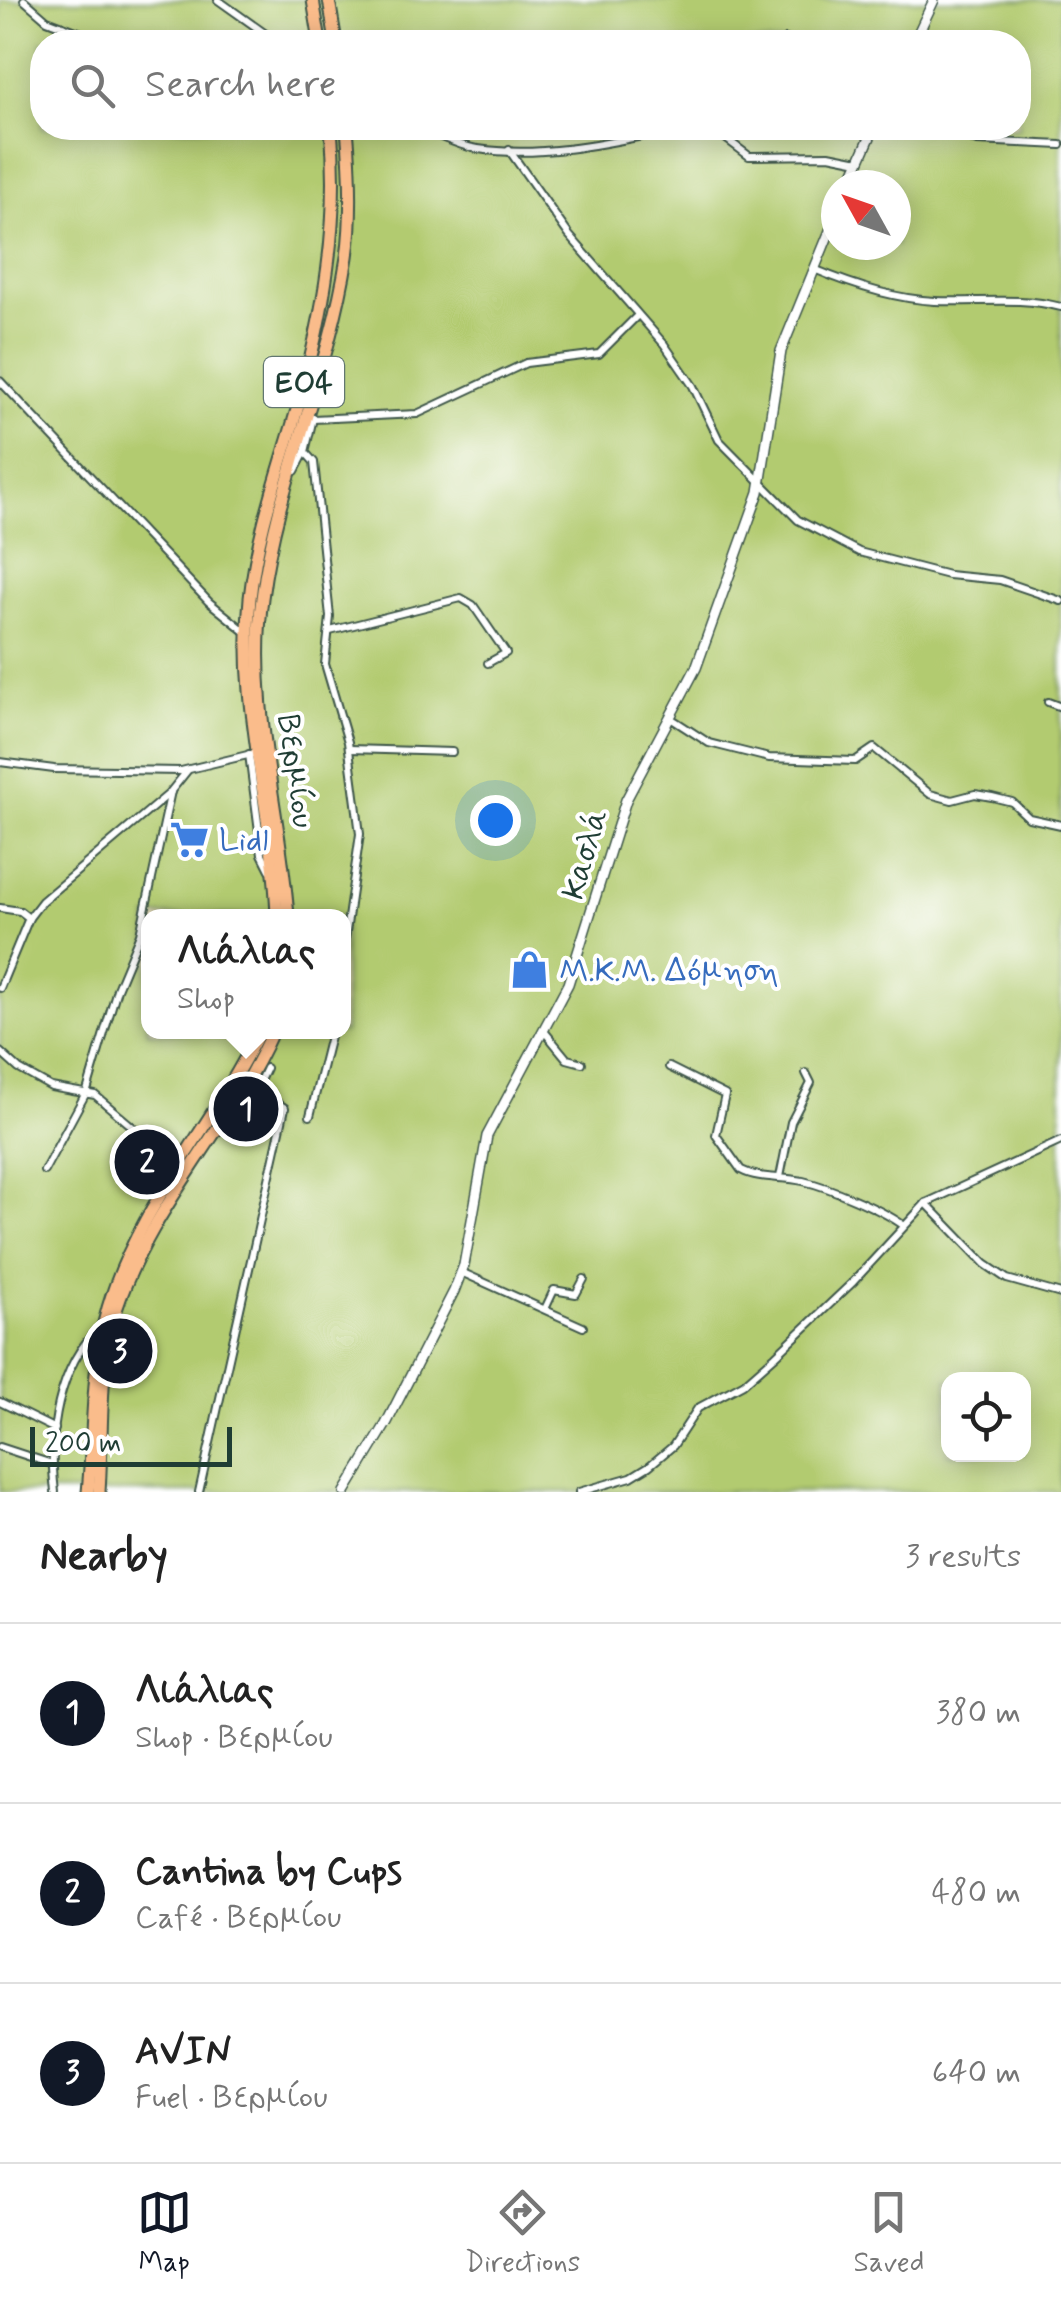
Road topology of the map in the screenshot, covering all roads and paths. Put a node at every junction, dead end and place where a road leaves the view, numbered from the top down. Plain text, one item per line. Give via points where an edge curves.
1 (24, 0) edge
2 (218, 0) edge
3 (313, 0) edge
4 (329, 0) edge
5 (934, 0) edge
6 (73, 30) edge
7 (261, 30) edge
8 (318, 30) edge
9 (334, 30) edge
10 (920, 30) edge
11 (332, 140) edge
12 (348, 140) edge
13 (450, 140) edge
14 (616, 140) edge
15 (727, 140) edge
16 (868, 140) edge
17 (973, 140) edge
18 (1061, 146) edge
19 (510, 150) junction
20 (859, 161) junction
21 (855, 170) edge
22 (821, 252) edge
23 (814, 269) junction
24 (1061, 307) edge
25 (638, 315) junction
26 (319, 372) junction
27 (0, 381) edge
28 (313, 419) junction
29 (305, 452) junction
30 (762, 482) junction
31 (282, 500) junction
32 (1061, 601) edge
33 (330, 631) junction
34 (253, 632) junction
35 (488, 663) dead end
36 (1048, 702) dead end
37 (1061, 707) edge
38 (672, 719) junction
39 (350, 749) junction
40 (452, 752) dead end
41 (257, 753) junction
42 (0, 762) edge
43 (187, 771) junction
44 (172, 791) junction
45 (1061, 825) edge
46 (0, 908) edge
47 (148, 909) edge
48 (277, 909) edge
49 (287, 909) edge
50 (349, 909) edge
51 (29, 918) junction
52 (141, 934) edge
53 (0, 988) edge
54 (544, 1031) junction
55 (255, 1039) edge
56 (268, 1039) edge
57 (329, 1039) edge
58 (0, 1052) edge
59 (582, 1062) dead end
60 (670, 1067) dead end
61 (266, 1068) dead end
62 (806, 1073) dead end
63 (87, 1092) junction
64 (310, 1116) dead end
65 (1061, 1141) edge
66 (185, 1155) junction
67 (44, 1171) dead end
68 (780, 1178) junction
69 (926, 1204) junction
70 (902, 1225) junction
71 (461, 1272) junction
72 (584, 1279) dead end
73 (1061, 1294) edge
74 (545, 1309) junction
75 (109, 1320) junction
76 (583, 1327) dead end
77 (0, 1402) edge
78 (55, 1428) junction
79 (0, 1447) edge
80 (52, 1464) junction
81 (55, 1492) edge
82 (88, 1492) edge
83 (99, 1492) edge
84 (199, 1492) edge
85 (345, 1492) edge
86 (579, 1492) edge

1 - 6 street via 47,20
2 - 7 street
3 - 8 main road
4 - 9 main road
5 - 10 street
11 - 34 main road, ΕΟ4 via 335,214 326,289 262,531
12 - 26 main road, ΕΟ4 via 346,257
13 - 19 street
14 - 19 street
15 - 20 street via 749,156
16 - 20 street
17 - 18 street
19 - 25 street via 569,235
20 - 21 street
22 - 23 street, Κασλά
23 - 24 street via 916,299
23 - 30 street, Κασλά via 776,371
25 - 28 street via 598,354 526,363 417,414
25 - 30 street via 693,386 718,440
26 - 28 street
26 - 31 main road, ΕΟ4
27 - 34 street via 209,602 236,628
28 - 29 street
29 - 31 street
29 - 33 street via 314,462
30 - 32 street via 798,520 851,549 948,575 1000,580
30 - 38 street, Κασλά
31 - 34 main road, ΕΟ4
33 - 35 street via 466,600 506,653
33 - 39 street via 326,664
34 - 41 main road, Βερμίου / ΕΟ4
36 - 37 street
38 - 45 street via 709,743 774,759 855,761 874,748 930,794 952,800 992,796 1012,802 1029,818
38 - 54 street, Κασλά via 626,800 582,950
39 - 40 street
39 - 50 street via 360,834
41 - 43 street
41 - 48 main road, Βερμίου / ΕΟ4
41 - 49 main road, Βερμίου / ΕΟ4
42 - 43 street
43 - 44 street
44 - 47 street
44 - 51 street
46 - 51 street
51 - 53 street
52 - 63 street
54 - 59 street via 567,1059
54 - 71 street, Κασλά via 486,1136
55 - 66 main road
56 - 75 main road via 146,1241
57 - 64 street
58 - 63 street via 52,1087
60 - 68 street via 725,1094 716,1135 735,1165
61 - 84 street via 256,1089 285,1108
62 - 68 street via 811,1084 791,1122
63 - 66 street via 146,1138
63 - 67 street
65 - 69 street
66 - 75 main road via 133,1246
68 - 70 street via 872,1206
69 - 70 street
69 - 73 street via 985,1264
70 - 86 street via 775,1356 743,1384 698,1408 673,1446 649,1466
71 - 74 street
71 - 85 street, Κασλά via 390,1418
72 - 74 street via 576,1294 554,1290
74 - 76 street
75 - 78 street via 72,1364
75 - 82 main road
75 - 83 main road
77 - 78 street
78 - 80 street
79 - 80 street
80 - 81 street

